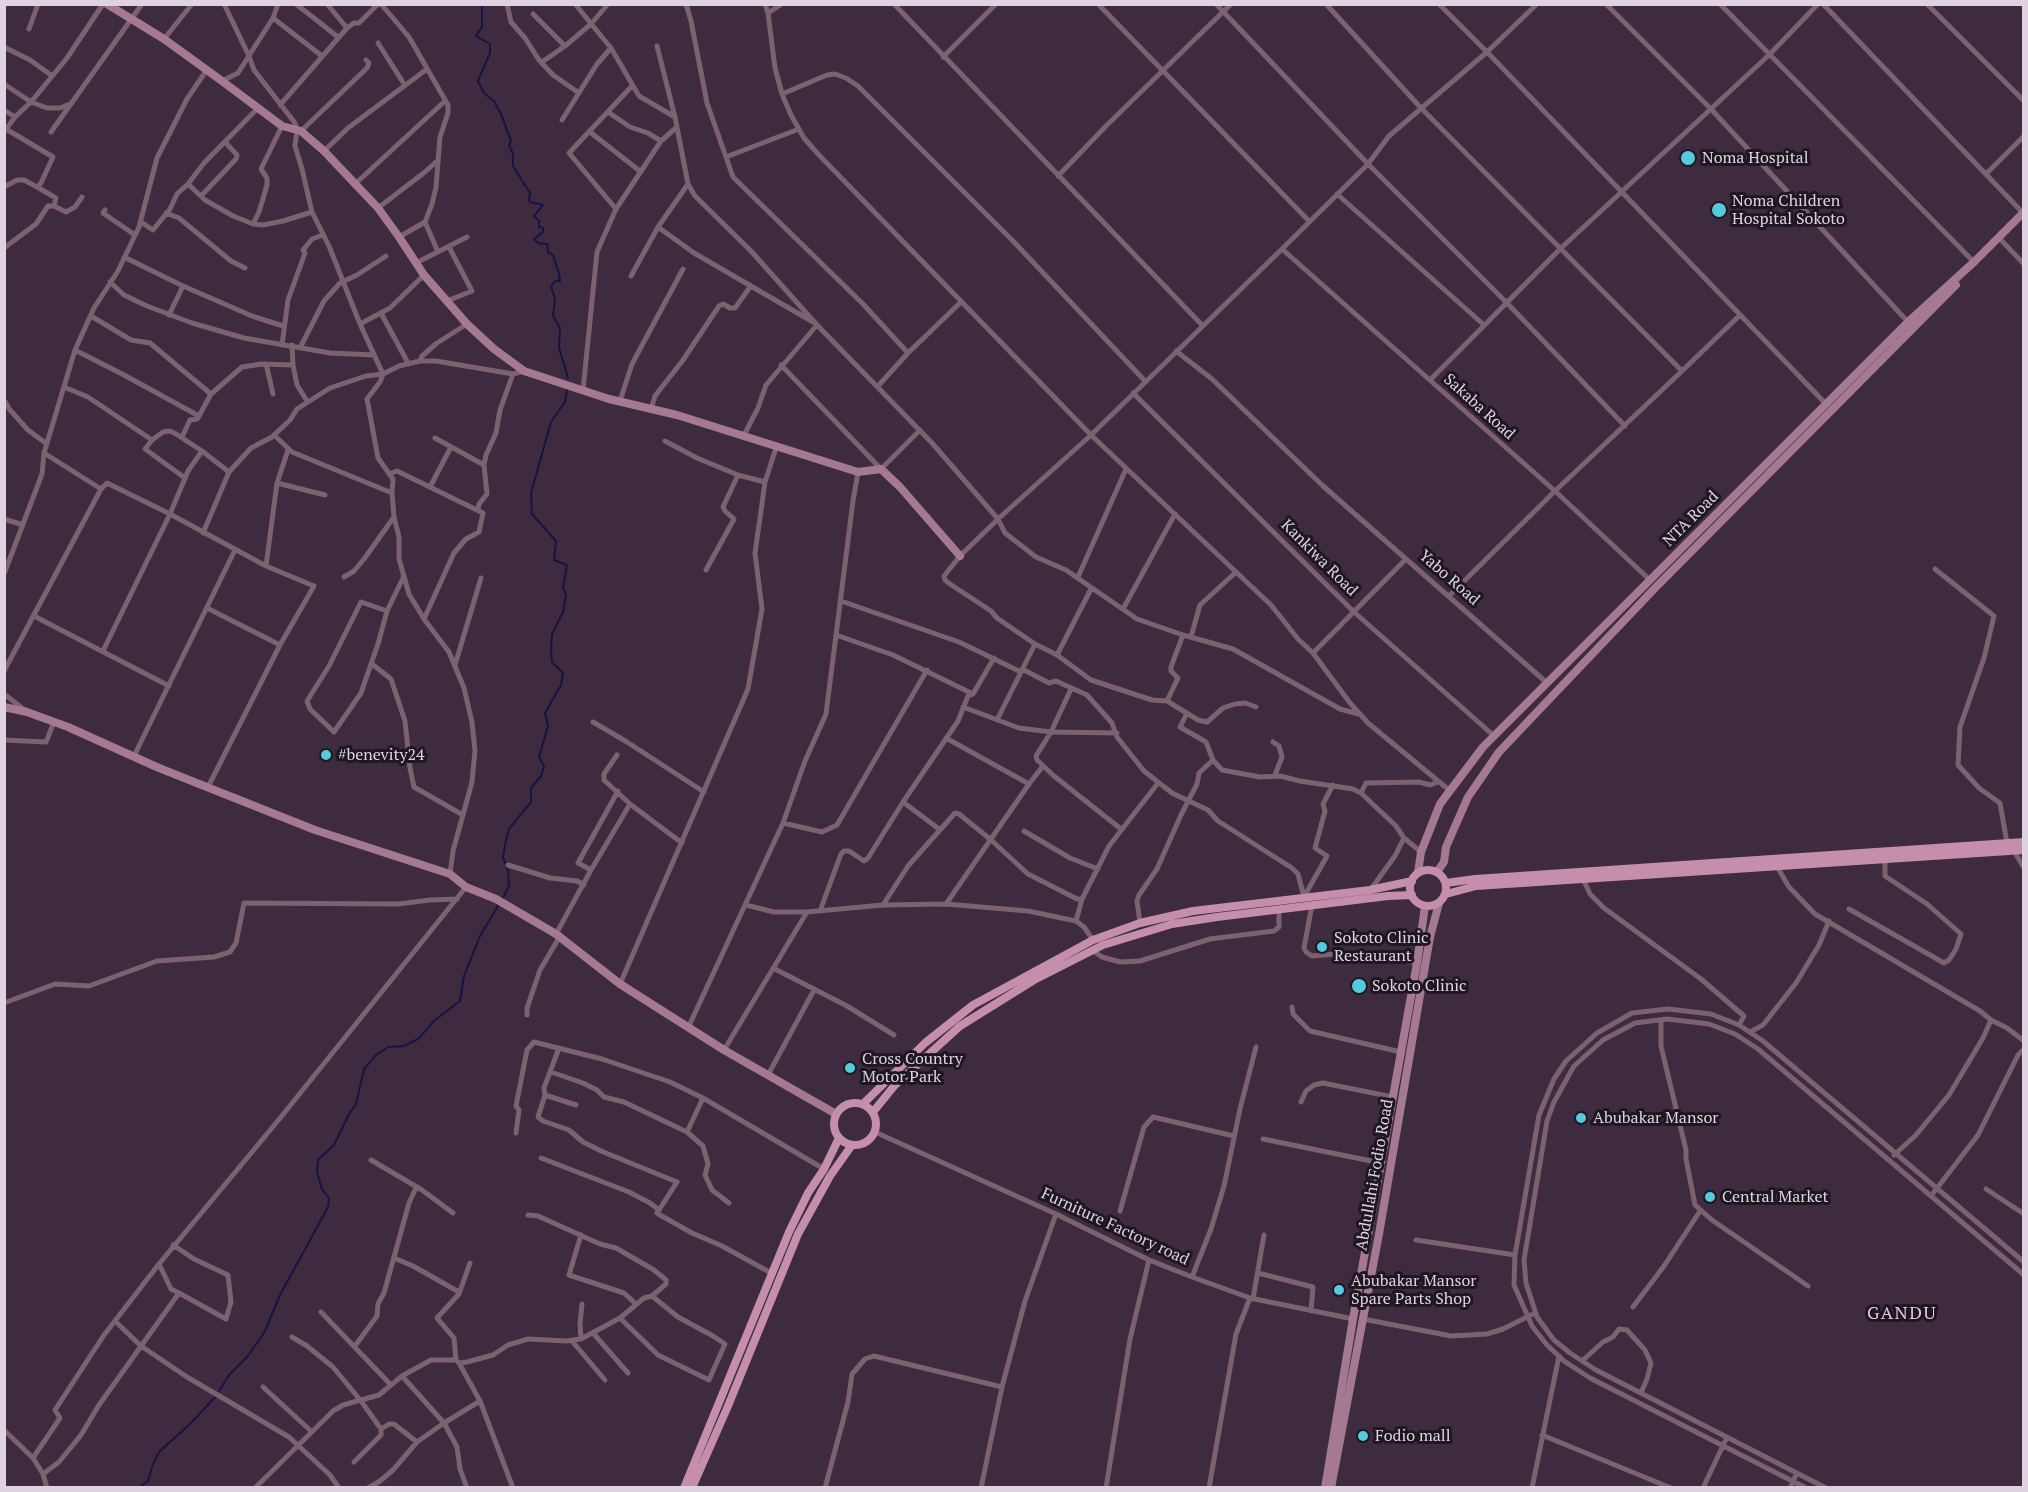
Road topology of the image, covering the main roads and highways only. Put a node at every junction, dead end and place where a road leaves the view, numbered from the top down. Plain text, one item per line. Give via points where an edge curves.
1 (105, 4) edge
2 (2023, 213) edge
3 (2024, 218) edge
4 (960, 556) road end
5 (4, 707) edge
6 (2024, 842) edge
7 (2019, 850) edge
8 (1437, 872) junction
9 (1418, 873) junction
10 (1412, 881) junction
11 (1446, 883) junction
12 (1446, 894) junction
13 (1412, 895) junction
14 (1439, 903) junction
15 (1425, 906) junction
16 (863, 1104) junction
17 (873, 1112) junction
18 (837, 1114) junction
19 (839, 1138) junction
20 (852, 1145) junction
21 (684, 1488) edge
22 (692, 1488) edge
23 (1325, 1488) edge
24 (1331, 1488) edge

1 - 4 main road via 164,39 324,152 378,208 424,275 467,324 524,371 858,472 881,469
2 - 9 main road, NTA Road via 1908,322 1493,735 1440,804 1421,852
3 - 8 main road, NTA Road via 1655,588 1499,752 1468,797
5 - 18 main road via 54,722 342,840 450,874 466,887 496,899 558,935 620,984 688,1028
6 - 11 main road
7 - 12 main road via 1476,886
8 - 9 main road
8 - 11 main road
9 - 10 main road
10 - 13 main road
10 - 16 main road via 1370,890 1193,911 1140,923 1093,940 973,1005 925,1043
11 - 12 main road
12 - 14 main road
13 - 15 main road
13 - 17 main road via 1172,924 1092,950 960,1026 895,1085
14 - 15 main road
14 - 24 main road, Abdullahi Fodio Road
15 - 23 main road, Abdullahi Fodio Road
16 - 17 main road
16 - 18 main road via 843,1106
17 - 20 main road via 875,1132 866,1143
18 - 19 main road via 834,1122
19 - 20 main road
19 - 21 main road via 794,1222
20 - 22 main road via 825,1183 798,1234

